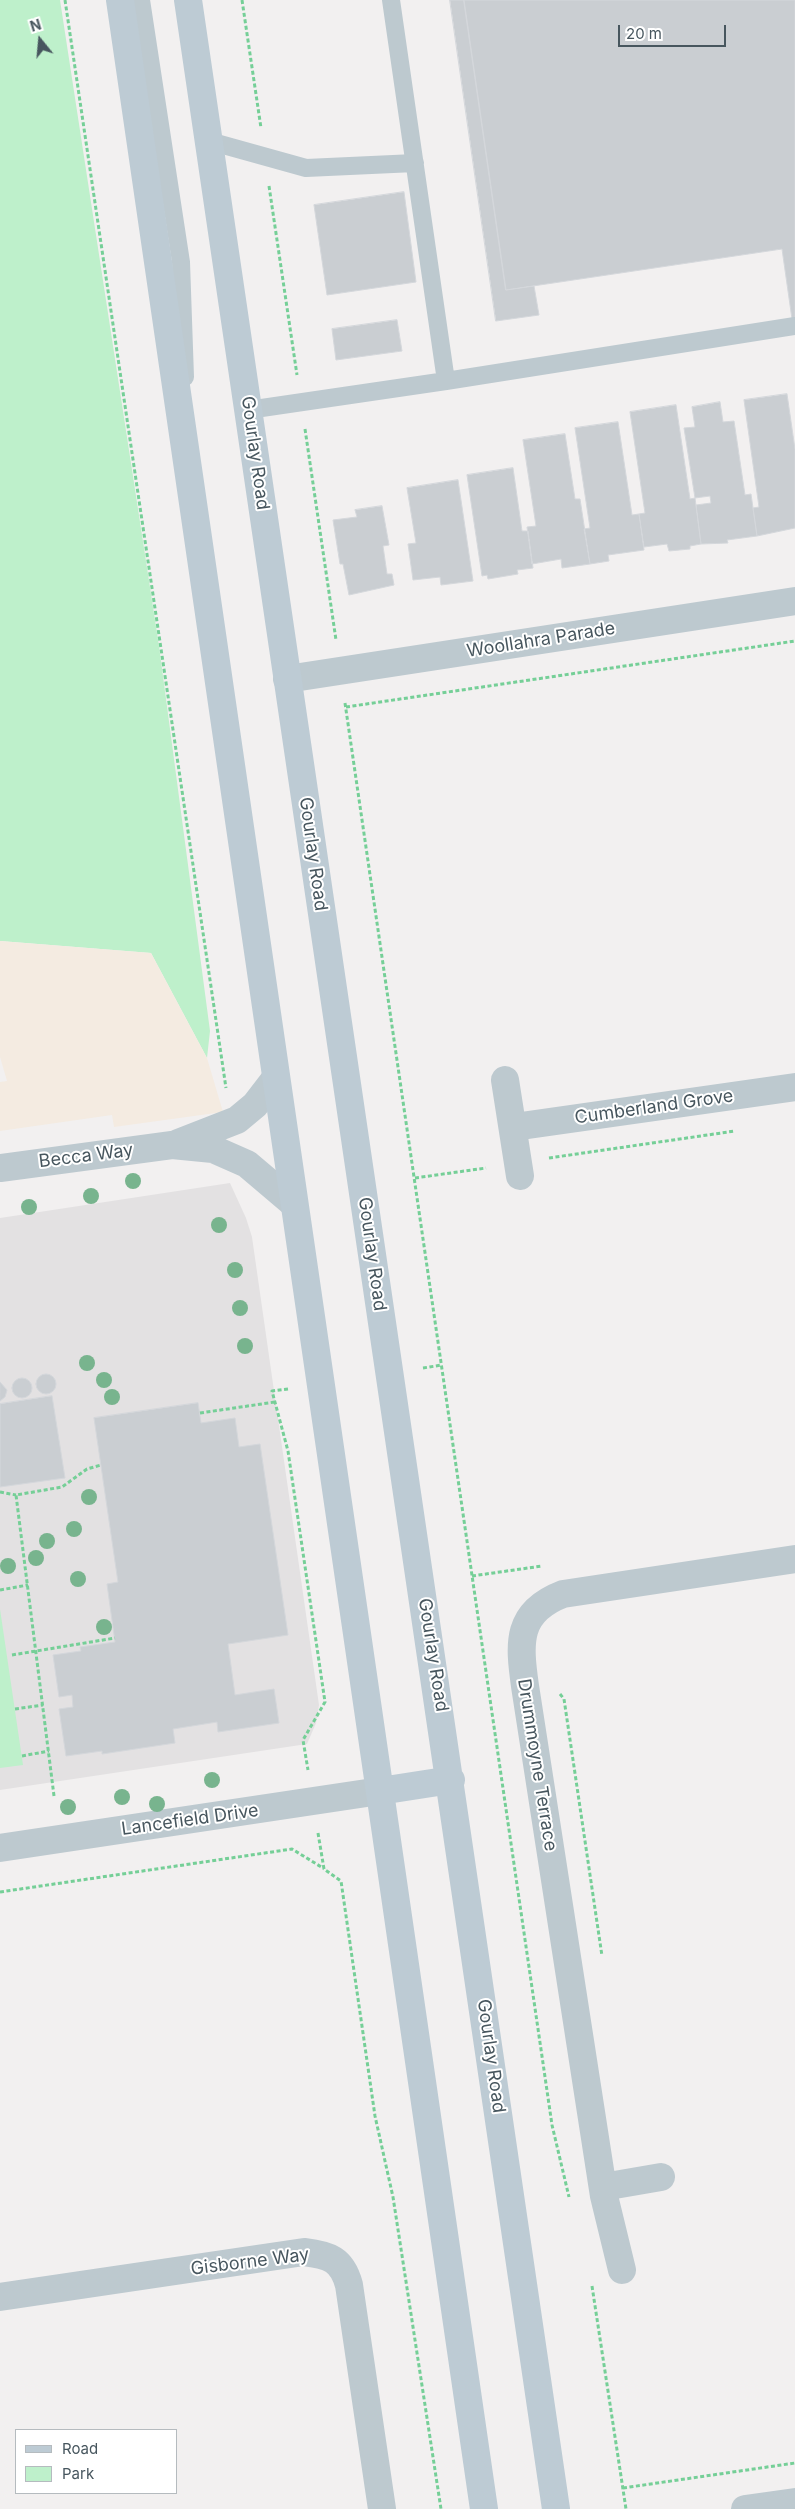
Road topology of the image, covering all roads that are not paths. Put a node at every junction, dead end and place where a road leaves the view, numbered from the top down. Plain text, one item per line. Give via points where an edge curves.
1 (120, 0) edge
2 (141, 0) edge
3 (188, 0) edge
4 (391, 0) edge
5 (209, 141) junction
6 (415, 163) junction
7 (795, 326) edge
8 (446, 381) junction
9 (248, 410) junction
10 (180, 415) junction
11 (795, 601) edge
12 (287, 679) junction
13 (275, 1079) junction
14 (505, 1080) dead end
15 (795, 1087) edge
16 (514, 1127) junction
17 (172, 1145) junction
18 (0, 1168) edge
19 (520, 1169) road end
20 (294, 1204) junction
21 (795, 1559) edge
22 (451, 1780) junction
23 (380, 1791) junction
24 (0, 1848) edge
25 (661, 2177) dead end
26 (603, 2187) junction
27 (622, 2270) dead end
28 (0, 2298) edge
29 (795, 2502) edge
30 (382, 2509) edge
31 (484, 2509) edge
32 (556, 2509) edge
33 (745, 2509) edge

1 - 10 main road
2 - 10 lane via 181,262 186,366
3 - 5 main road, Gourlay Road
4 - 6 lane
5 - 6 lane via 306,168
5 - 9 main road, Gourlay Road
6 - 8 lane
7 - 8 lane
8 - 9 lane
9 - 12 main road, Gourlay Road
10 - 13 main road
11 - 12 street, Woollahra Parade
12 - 22 main road, Gourlay Road
13 - 17 street, Becca Way via 255,1105 237,1120
13 - 20 main road
14 - 16 street
15 - 16 street, Cumberland Grove
16 - 19 street
17 - 18 street, Becca Way
17 - 20 street, Becca Way via 213,1149 247,1164
20 - 23 main road
21 - 26 street, Drummoyne Terrace via 562,1594 534,1611 524,1626 522,1664
22 - 23 main road
22 - 32 main road, Gourlay Road
23 - 24 street, Lancefield Drive
23 - 31 main road
25 - 26 street
26 - 27 street, Drummoyne Terrace
28 - 30 street, Gisborne Way via 304,2252 324,2254 346,2273 349,2285
29 - 33 street

